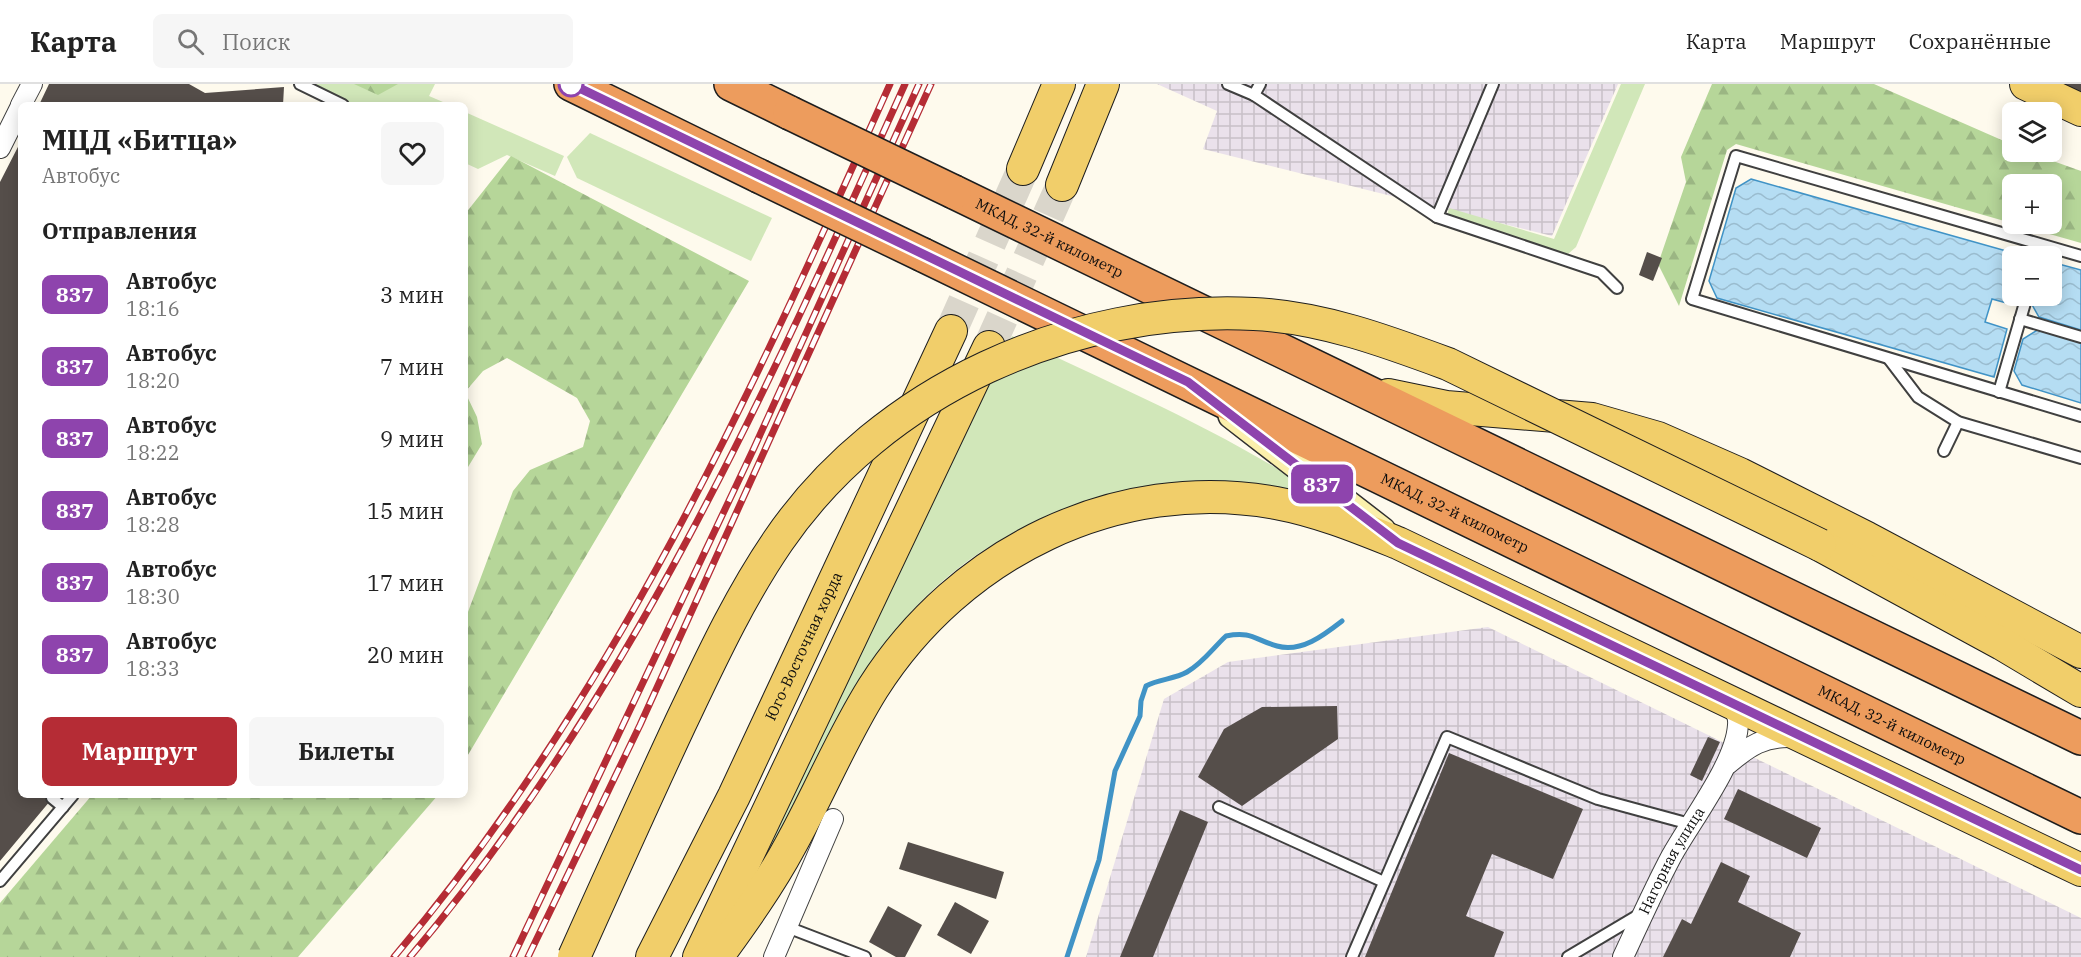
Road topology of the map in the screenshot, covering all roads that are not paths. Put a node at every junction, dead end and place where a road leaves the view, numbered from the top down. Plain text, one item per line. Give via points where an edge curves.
1 (32, 84) edge
2 (300, 84) edge
3 (571, 84) edge
4 (731, 84) edge
5 (1059, 84) edge
6 (1103, 84) edge
7 (1228, 84) edge
8 (1260, 84) edge
9 (1493, 84) edge
10 (2026, 84) edge
11 (1254, 95) junction
12 (23, 102) edge
13 (337, 102) edge
14 (2081, 110) edge
15 (18, 111) edge
16 (0, 148) edge
17 (1023, 169) tunnel mouth
18 (1062, 185) tunnel mouth
19 (1437, 217) junction
20 (2042, 245) joint
21 (2081, 256) edge
22 (1617, 288) dead end
23 (2024, 306) edge
24 (2020, 319) junction
25 (951, 331) tunnel mouth
26 (2081, 337) edge
27 (989, 347) tunnel mouth
28 (1889, 359) junction
29 (1188, 382) junction
30 (1347, 384) junction
31 (1999, 392) junction
32 (2081, 416) edge
33 (1958, 423) junction
34 (1944, 451) dead end
35 (2081, 458) edge
36 (1398, 543) junction
37 (2081, 652) edge
38 (2081, 691) edge
39 (1726, 702) junction
40 (1800, 737) junction
41 (2081, 738) edge
42 (1724, 768) junction
43 (52, 798) dead end
44 (70, 798) edge
45 (63, 807) junction
46 (1219, 807) dead end
47 (2081, 817) edge
48 (833, 819) dead end
49 (1690, 824) junction
50 (2081, 870) edge
51 (0, 881) edge
52 (1384, 882) junction
53 (1644, 911) junction
54 (787, 927) junction
55 (574, 957) edge
56 (652, 957) edge
57 (699, 957) edge
58 (717, 957) edge
59 (774, 957) edge
60 (865, 957) edge
61 (1352, 957) edge
62 (1568, 957) edge
63 (1623, 957) edge

1 - 12 street
2 - 13 lane
3 - 29 highway, МКАД, 32-й километр, bridge
4 - 30 highway, МКАД, 32-й километр, bridge
5 - 17 main road
6 - 18 main road
7 - 11 lane
8 - 11 lane
9 - 19 lane
10 - 14 main road
11 - 19 lane
15 - 16 street
19 - 22 lane via 1601,272
20 - 21 lane
20 - 28 lane via 1736,156 1692,299
23 - 24 lane
24 - 26 lane
24 - 31 lane
25 - 56 main road, Юго-Восточная хорда via 744,775
27 - 57 main road
28 - 31 lane
28 - 33 lane via 1918,397
29 - 36 street
29 - 47 highway, МКАД, 32-й километр
30 - 37 main road via 1446,407 1592,419 1658,438 1867,538
30 - 41 highway, МКАД, 32-й километр
31 - 32 lane
33 - 34 lane
33 - 35 lane
36 - 39 main road
36 - 58 main road via 1329,516 1276,503 1189,499 1120,508 1088,517 1017,548 963,586 892,662 855,719 790,846 752,910
38 - 55 main road, bridge via 1820,545 1470,374 1404,348 1322,324 1256,314 1178,316 1099,329 1018,354 948,386 883,429 822,487 757,573 709,662
39 - 40 main road
39 - 42 street, Нагорная улица via 1735,710 1739,724
40 - 42 street, Нагорная улица via 1768,738 1749,746
40 - 50 main road
42 - 49 street, Нагорная улица
43 - 45 lane
44 - 45 lane
45 - 51 lane
46 - 52 lane
48 - 54 street
49 - 52 lane via 1598,799 1447,737
49 - 53 street, Нагорная улица
52 - 61 lane
53 - 62 lane
53 - 63 street, Нагорная улица
54 - 59 street
54 - 60 lane

